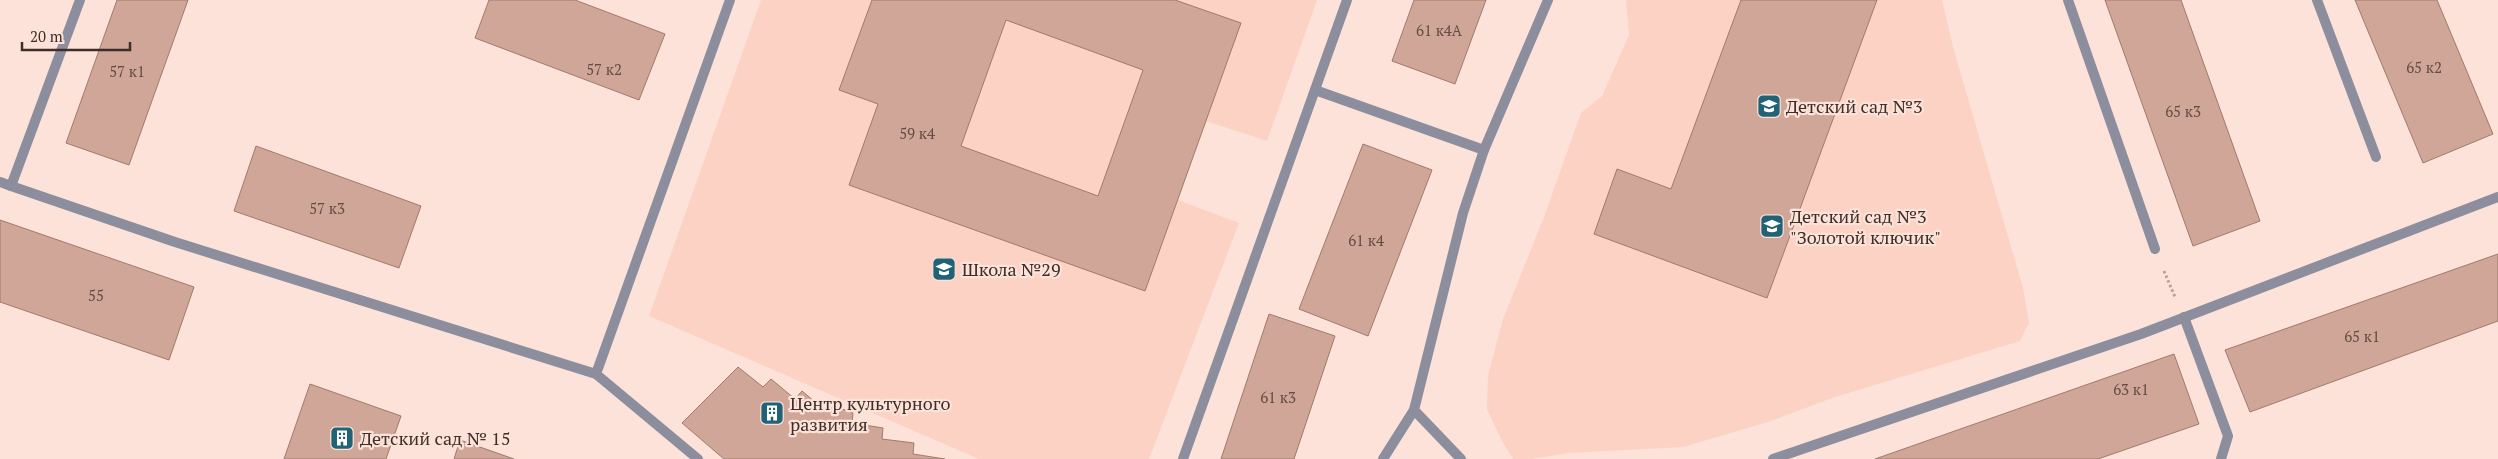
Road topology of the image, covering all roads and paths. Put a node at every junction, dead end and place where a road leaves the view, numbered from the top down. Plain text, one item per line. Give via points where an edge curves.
1 (80, 0) edge
2 (730, 0) edge
3 (1347, 0) edge
4 (1548, 0) edge
5 (2068, 0) edge
6 (2317, 0) edge
7 (1315, 90) junction
8 (1484, 150) junction
9 (2376, 157) dead end
10 (0, 182) edge
11 (11, 186) junction
12 (2498, 196) edge
13 (2155, 249) joint
14 (2184, 317) junction
15 (596, 374) junction
16 (1414, 410) junction
17 (698, 459) edge
18 (1184, 459) edge
19 (1383, 459) edge
20 (1461, 459) edge
21 (1773, 459) edge
22 (2221, 459) edge

1 - 11 lane
2 - 15 lane
3 - 7 lane
4 - 8 lane
5 - 13 lane
6 - 9 lane
7 - 8 lane
7 - 18 lane
8 - 16 lane via 1463,213
10 - 11 lane
11 - 15 lane via 175,242
12 - 14 lane
13 - 14 path
14 - 21 lane
14 - 22 lane via 2228,436
15 - 17 lane
16 - 19 lane
16 - 20 lane

